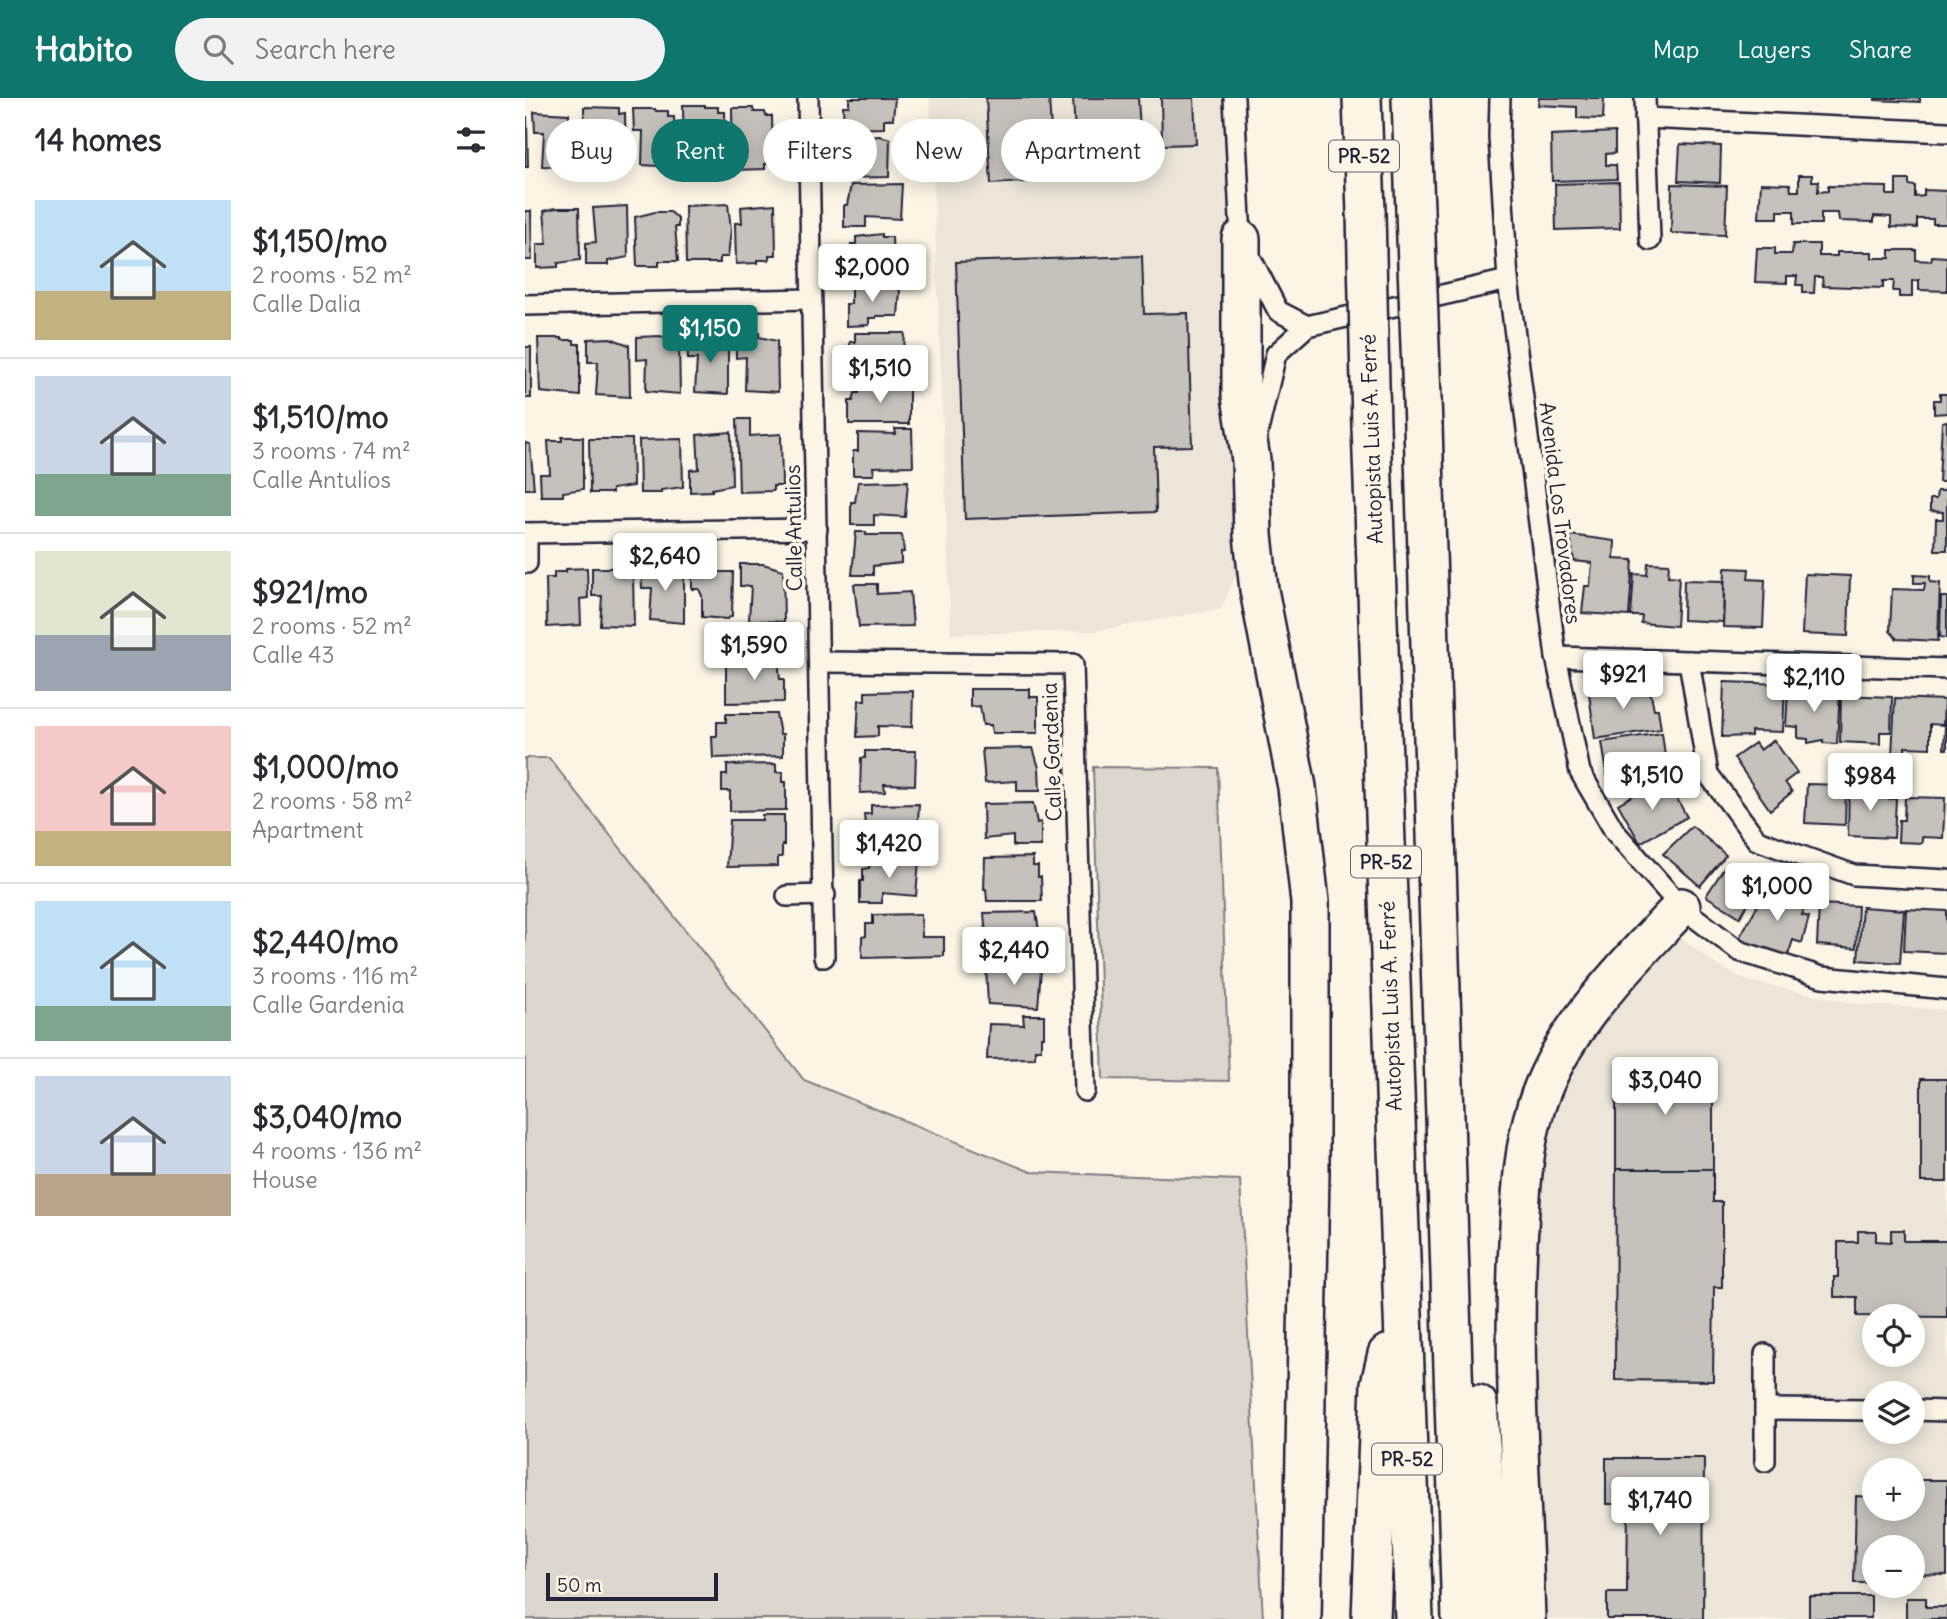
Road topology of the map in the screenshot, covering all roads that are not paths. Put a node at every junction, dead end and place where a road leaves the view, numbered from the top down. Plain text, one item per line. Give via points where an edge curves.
1 (808, 98) edge
2 (1234, 98) edge
3 (1362, 98) edge
4 (1411, 98) edge
5 (1500, 98) edge
6 (1645, 98) edge
7 (1645, 118) junction
8 (1947, 132) edge
9 (1241, 239) junction
10 (1650, 240) dead end
11 (1508, 280) junction
12 (811, 299) junction
13 (525, 305) edge
14 (1307, 326) junction
15 (1251, 460) junction
16 (817, 529) junction
17 (526, 533) edge
18 (527, 563) edge
19 (1556, 657) junction
20 (1689, 661) junction
21 (820, 662) junction
22 (1947, 669) edge
23 (1947, 880) edge
24 (825, 895) junction
25 (787, 896) dead end
26 (1681, 907) junction
27 (824, 957) dead end
28 (1947, 989) edge
29 (1085, 1091) dead end
30 (1449, 1210) junction
31 (1400, 1298) junction
32 (1765, 1354) dead end
33 (1767, 1409) junction
34 (1862, 1410) edge
35 (1925, 1410) edge
36 (1947, 1410) edge
37 (1765, 1461) dead end
38 (1302, 1619) edge
39 (1371, 1619) edge
40 (1414, 1619) edge
41 (1461, 1619) edge
42 (1494, 1619) edge
43 (1526, 1619) edge

1 - 12 street, Calle Antulios
2 - 9 street
3 - 31 highway, Autopista Luis A. Ferré / PR-52, bridge
4 - 30 highway, PR-52, bridge
5 - 11 street, Avenida Los Trovadores
6 - 7 street
7 - 8 street
7 - 10 street
9 - 14 street via 1278,311
9 - 15 highway via 1241,396
11 - 14 street
11 - 19 street, Avenida Los Trovadores
12 - 13 street
12 - 16 street, Calle Antulios
14 - 15 street via 1276,354
15 - 38 highway via 1259,590 1297,787 1310,902
16 - 17 street
16 - 21 street, Calle Antulios
17 - 18 street
19 - 20 street
19 - 26 street, Avenida Los Trovadores via 1580,772 1615,832
20 - 22 street
20 - 23 street via 1708,774 1758,840 1854,875
21 - 24 street, Calle Antulios
21 - 29 street, Calle Gardenia via 1073,664
24 - 25 street
24 - 27 street, Calle Antulios
26 - 28 street, Avenida Los Trovadores via 1739,951 1762,959 1822,977
26 - 43 highway via 1615,978 1566,1042 1536,1105 1526,1147 1515,1305
30 - 41 highway, PR-52
30 - 42 highway via 1475,1329
31 - 39 highway via 1380,1384
31 - 40 highway, Autopista Luis A. Ferré / PR-52
32 - 33 street
33 - 34 street
33 - 37 street
35 - 36 street

